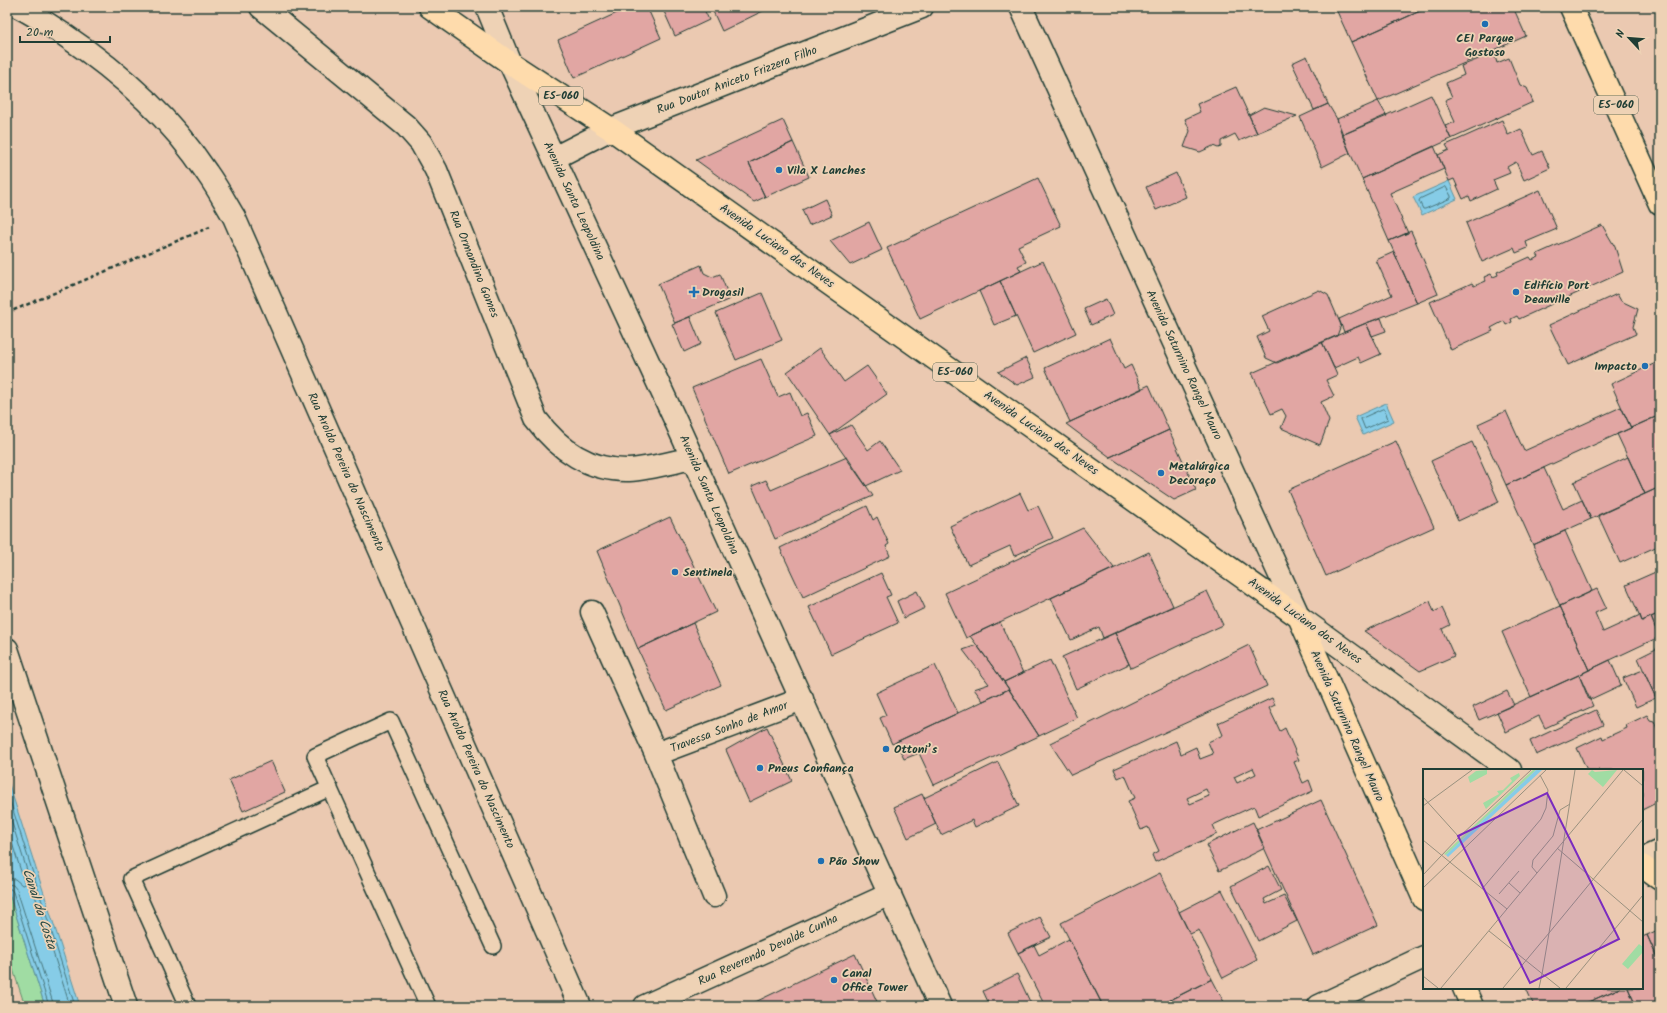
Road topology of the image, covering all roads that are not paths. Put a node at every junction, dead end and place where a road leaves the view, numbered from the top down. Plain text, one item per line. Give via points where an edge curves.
1 (19, 7) edge
2 (261, 7) edge
3 (430, 7) edge
4 (487, 7) edge
5 (922, 7) edge
6 (1021, 7) edge
7 (1571, 7) edge
8 (510, 63) junction
9 (611, 129) junction
10 (554, 158) junction
11 (1660, 204) edge
12 (693, 458) junction
13 (592, 612) dead end
14 (1299, 617) junction
15 (7, 649) edge
16 (802, 700) junction
17 (656, 754) junction
18 (1509, 769) edge
19 (330, 788) junction
20 (1660, 851) edge
21 (1643, 859) edge
22 (1643, 867) edge
23 (1660, 879) edge
24 (890, 894) junction
25 (714, 896) dead end
26 (1423, 897) edge
27 (492, 946) dead end
28 (1423, 957) edge
29 (1464, 989) edge
30 (126, 1006) edge
31 (188, 1006) edge
32 (428, 1006) edge
33 (580, 1006) edge
34 (645, 1006) edge
35 (940, 1006) edge
36 (1319, 1006) edge
37 (1472, 1006) edge

1 - 33 street, Rua Aroldo Pereira do Nascimento via 84,48 126,81 179,137 206,172 234,217
2 - 12 street, Rua Ormandino Gomes via 406,126 421,143 436,170 536,419 548,435 578,458 612,469 630,470
3 - 8 main road, Avenida Luciano das Neves / ES-060
4 - 8 street, Avenida Santa Leopoldina
5 - 9 street, Rua Doutor Aniceto Frizzera Filho
6 - 14 street, Avenida Saturnino Rangel Mauro
7 - 11 main road, ES-060
8 - 9 main road, Avenida Luciano das Neves / ES-060
8 - 10 street, Avenida Santa Leopoldina
9 - 10 street, Rua Doutor Aniceto Frizzera Filho
9 - 14 main road, Avenida Luciano das Neves / ES-060
10 - 12 street, Avenida Santa Leopoldina
12 - 16 street, Avenida Santa Leopoldina
13 - 17 street, Travessa Sonho de Amor
14 - 18 street, Avenida Luciano das Neves / ES-060
14 - 26 main road, Avenida Saturnino Rangel Mauro
15 - 30 street
16 - 17 street, Travessa Sonho de Amor
16 - 24 street, Avenida Santa Leopoldina
17 - 25 street, Travessa Sonho de Amor
19 - 27 lane via 315,756 391,721
19 - 31 lane via 131,879
19 - 32 lane
20 - 21 street
22 - 23 main road
24 - 34 street, Rua Reverendo Devalde Cunha
24 - 35 street, Avenida Santa Leopoldina
28 - 36 street
29 - 37 main road

